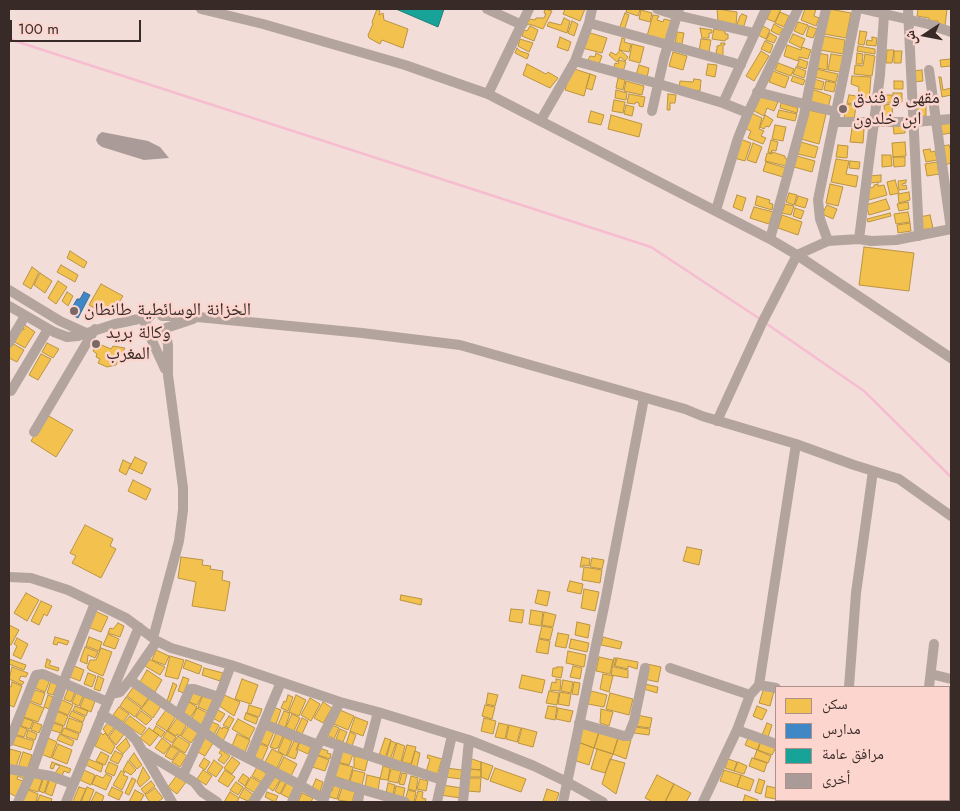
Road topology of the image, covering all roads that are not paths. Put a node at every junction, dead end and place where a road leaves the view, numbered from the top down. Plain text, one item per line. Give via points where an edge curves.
1 (201, 9) edge
2 (487, 9) edge
3 (530, 9) edge
4 (592, 9) edge
5 (657, 9) edge
6 (766, 9) edge
7 (798, 9) edge
8 (826, 9) edge
9 (857, 9) edge
10 (863, 9) edge
11 (908, 9) edge
12 (678, 12) edge
13 (884, 15) junction
14 (908, 20) junction
15 (589, 22) junction
16 (522, 25) junction
17 (951, 32) edge
18 (754, 33) junction
19 (669, 45) junction
20 (575, 61) junction
21 (741, 66) junction
22 (929, 70) dead end
23 (659, 84) junction
24 (757, 92) junction
25 (488, 94) junction
26 (723, 103) junction
27 (806, 105) junction
28 (652, 111) dead end
29 (748, 113) junction
30 (835, 117) junction
31 (541, 120) junction
32 (936, 120) junction
33 (951, 120) edge
34 (873, 122) junction
35 (914, 122) junction
36 (716, 210) junction
37 (951, 229) edge
38 (919, 236) junction
39 (770, 238) junction
40 (859, 239) junction
41 (828, 241) junction
42 (797, 255) junction
43 (9, 290) edge
44 (9, 306) edge
45 (25, 316) junction
46 (162, 316) junction
47 (199, 317) junction
48 (147, 325) junction
49 (48, 329) junction
50 (95, 329) junction
51 (165, 329) junction
52 (84, 332) junction
53 (9, 343) edge
54 (951, 358) edge
55 (168, 375) junction
56 (11, 391) dead end
57 (644, 398) junction
58 (717, 421) junction
59 (34, 432) dead end
60 (796, 444) junction
61 (874, 471) junction
62 (951, 516) edge
63 (9, 577) edge
64 (94, 603) junction
65 (139, 627) junction
66 (155, 640) junction
67 (934, 644) dead end
68 (231, 665) junction
69 (645, 668) dead end
70 (670, 668) dead end
71 (931, 674) junction
72 (951, 679) edge
73 (130, 680) junction
74 (281, 682) junction
75 (63, 683) junction
76 (759, 685) junction
77 (849, 686) edge
78 (929, 686) edge
79 (775, 688) edge
80 (750, 695) junction
81 (219, 697) junction
82 (110, 698) junction
83 (340, 702) junction
84 (378, 712) junction
85 (179, 713) junction
86 (102, 714) junction
87 (579, 723) junction
88 (264, 724) junction
89 (737, 730) junction
90 (204, 732) junction
91 (452, 735) junction
92 (9, 737) edge
93 (469, 740) junction
94 (320, 743) junction
95 (775, 744) edge
96 (340, 746) junction
97 (143, 752) junction
98 (367, 754) junction
99 (249, 759) junction
100 (9, 769) edge
101 (273, 772) junction
102 (31, 774) junction
103 (183, 775) junction
104 (330, 780) junction
105 (442, 780) junction
106 (567, 782) junction
107 (73, 784) junction
108 (300, 785) junction
109 (360, 789) junction
110 (323, 801) edge
111 (18, 802) edge
112 (66, 802) edge
113 (172, 802) edge
114 (216, 802) edge
115 (253, 802) edge
116 (292, 802) edge
117 (358, 802) edge
118 (404, 802) edge
119 (437, 802) edge
120 (463, 802) edge
121 (563, 802) edge
122 (603, 802) edge
123 (702, 802) edge

1 - 25 street via 405,65
2 - 16 street
3 - 16 street
4 - 15 street
5 - 12 street
6 - 18 street
7 - 24 street
8 - 27 street
9 - 30 street
10 - 13 street
11 - 14 street
12 - 18 street
12 - 19 street
13 - 14 street
13 - 34 street
14 - 17 street
14 - 35 street
15 - 19 street
15 - 20 street
16 - 25 street
18 - 21 street
19 - 21 street
19 - 23 street
20 - 23 street
20 - 31 street
21 - 26 street
22 - 32 street
23 - 26 street
23 - 28 street
24 - 27 street
24 - 29 street
25 - 31 street
26 - 29 street
27 - 30 street
27 - 39 street
29 - 36 street
30 - 34 street
30 - 41 street via 818,200 820,219
31 - 36 street
32 - 33 street
32 - 35 street
32 - 37 street
34 - 35 street
34 - 40 street
35 - 38 street
36 - 39 street
37 - 38 street
38 - 40 street via 871,241
39 - 42 street
40 - 41 street
41 - 42 street
42 - 54 street
42 - 58 street
43 - 52 street
44 - 45 street
45 - 49 street
45 - 53 street
46 - 47 street
46 - 48 street via 155,314
46 - 51 street via 166,322
47 - 51 street
47 - 57 street via 460,345
48 - 50 street via 116,324
48 - 51 street via 155,336
48 - 55 street
49 - 52 street via 67,337
49 - 56 street
50 - 52 street
50 - 59 street
51 - 55 street
55 - 66 street via 184,510
57 - 58 street
57 - 87 street
58 - 60 street
60 - 61 street
60 - 76 street
61 - 62 street via 899,479
61 - 77 street via 856,594
63 - 64 street via 31,578
64 - 65 street
64 - 75 street
65 - 66 street
65 - 82 street
66 - 68 street via 171,648
66 - 73 street
67 - 71 street
68 - 74 street
68 - 81 street
69 - 87 street via 628,736
70 - 80 street
71 - 72 street
71 - 78 street
73 - 82 street
73 - 85 street
74 - 83 street
74 - 88 street
75 - 82 street
75 - 92 street via 43,674 36,675
75 - 102 street
76 - 79 street
76 - 80 street
80 - 89 street
81 - 85 street via 190,689
81 - 90 street
82 - 86 street
83 - 84 street
83 - 94 street
84 - 91 street
84 - 98 street
85 - 90 street
86 - 97 street via 127,731
86 - 107 street
87 - 106 street
88 - 94 street
88 - 99 street
89 - 95 street
89 - 123 street
90 - 99 street
90 - 103 street
91 - 93 street
91 - 105 street
93 - 106 street
93 - 120 street
94 - 96 street
94 - 108 street
96 - 98 street
96 - 104 street
97 - 103 street
97 - 113 street
98 - 105 street
99 - 101 street
100 - 102 street
101 - 108 street
101 - 115 street
102 - 107 street via 51,776
102 - 111 street
103 - 114 street
104 - 109 street
104 - 110 street
105 - 119 street
106 - 121 street
106 - 122 street
107 - 112 street
108 - 110 street
108 - 116 street
109 - 117 street
109 - 118 street

